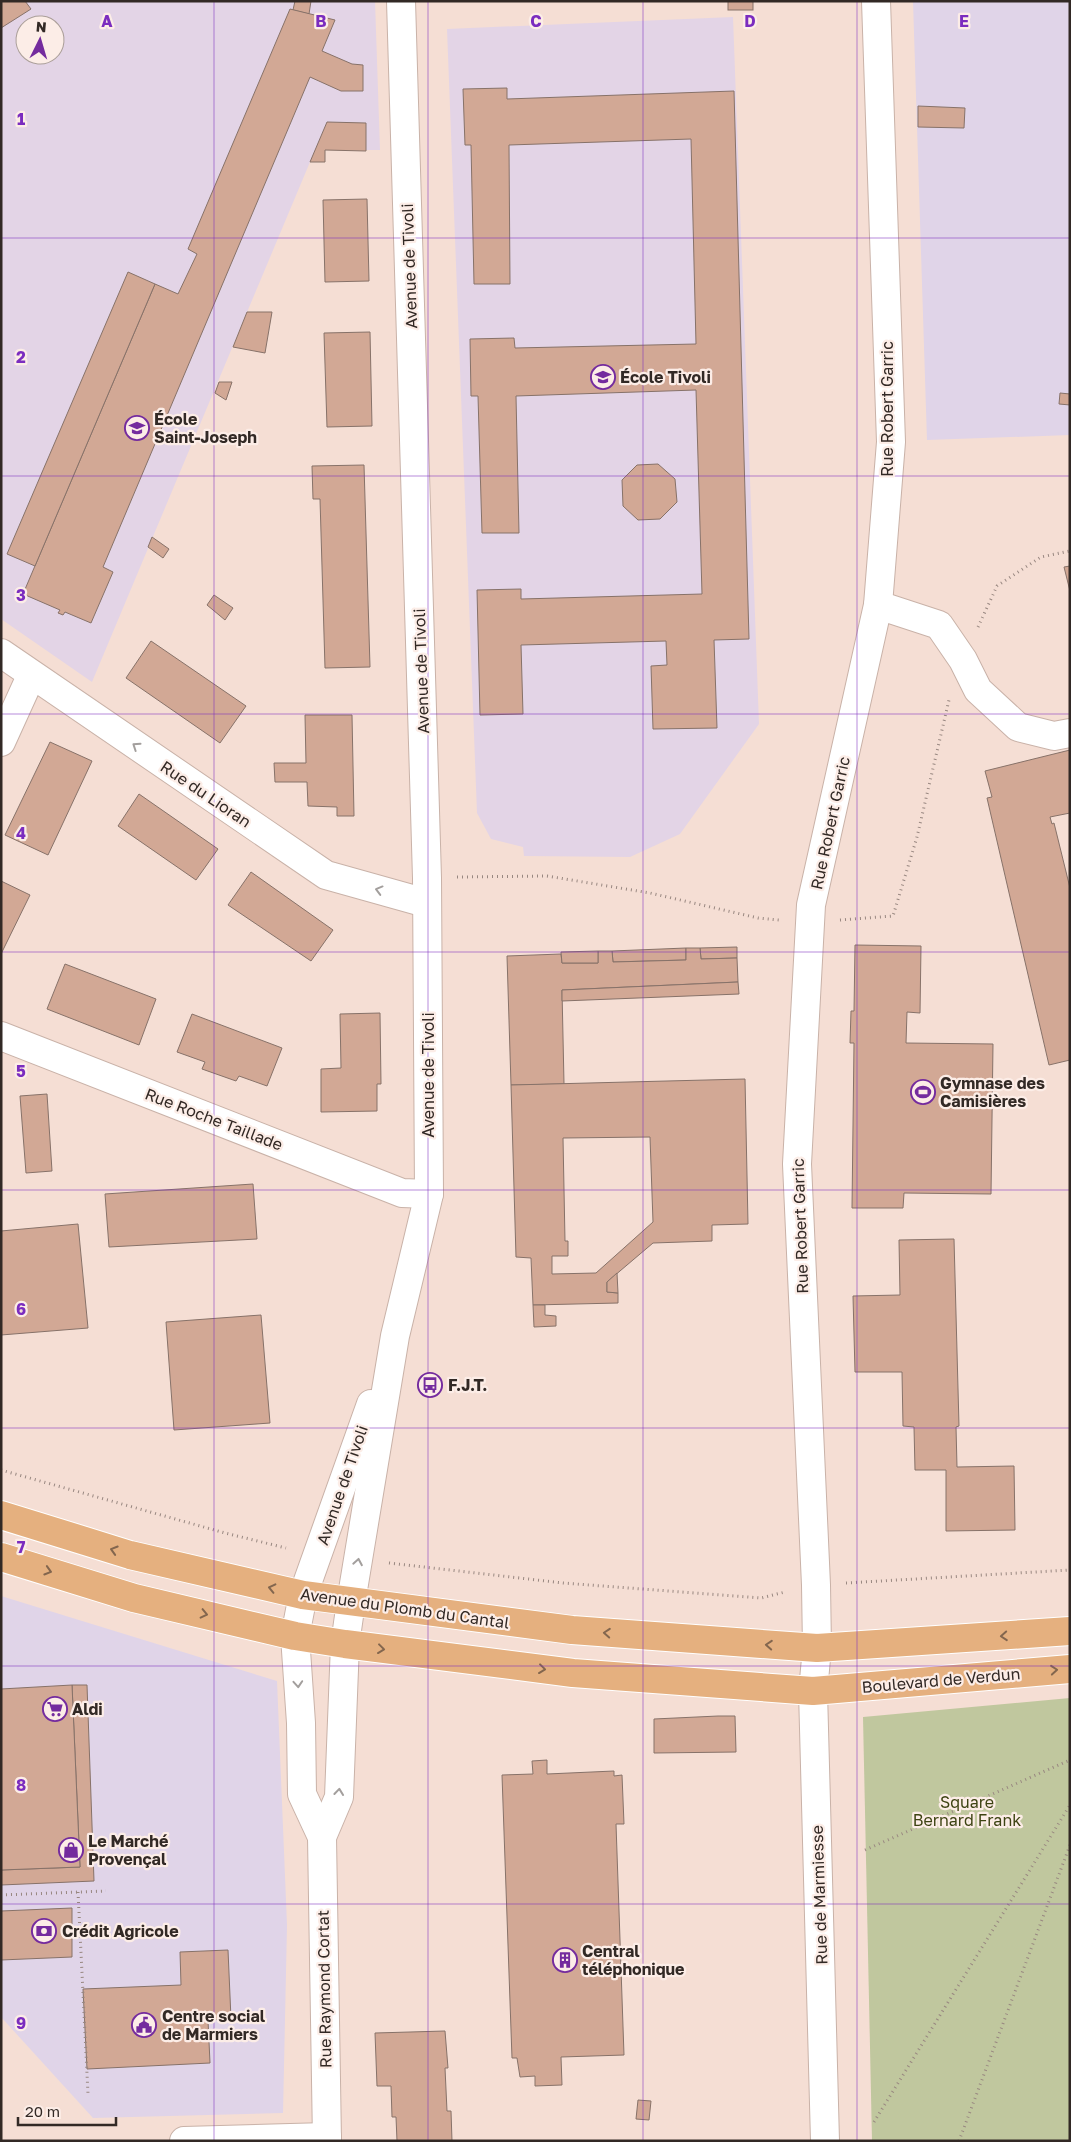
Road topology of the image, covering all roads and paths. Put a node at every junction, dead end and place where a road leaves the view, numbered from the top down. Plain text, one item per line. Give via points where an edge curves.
1 (401, 1) edge
2 (876, 1) edge
3 (878, 605) junction
4 (1, 654) edge
5 (32, 676) junction
6 (1070, 733) edge
7 (1, 742) edge
8 (426, 903) junction
9 (1, 1036) edge
10 (429, 1194) junction
11 (395, 1336) junction
12 (1, 1470) edge
13 (1, 1515) edge
14 (318, 1555) junction
15 (1, 1557) edge
16 (358, 1560) junction
17 (1070, 1570) edge
18 (816, 1585) junction
19 (303, 1595) junction
20 (351, 1602) junction
21 (1070, 1631) edge
22 (295, 1636) junction
23 (345, 1644) junction
24 (817, 1648) junction
25 (1070, 1669) edge
26 (813, 1691) junction
27 (1070, 1760) edge
28 (1070, 1805) edge
29 (322, 1837) junction
30 (1070, 1845) edge
31 (866, 1850) dead end
32 (106, 1891) dead end
33 (78, 1892) junction
34 (1, 1895) edge
35 (88, 2094) dead end
36 (874, 2122) dead end
37 (327, 2139) edge
38 (184, 2141) edge
39 (825, 2141) edge
40 (959, 2141) edge

1 - 8 street, Avenue de Tivoli
2 - 3 street, Rue Robert Garric via 891,442
3 - 6 street via 939,625 963,660 978,690 1018,727 1054,736
3 - 18 street, Rue Robert Garric via 811,914 797,1164
4 - 5 street, Rue du Lioran
5 - 7 street
8 -> 5 street, Rue du Lioran via 326,875
8 - 10 street, Avenue de Tivoli
9 - 10 street, Rue Roche Taillade via 402,1193
10 - 11 street, Avenue de Tivoli
11 - 14 street, Avenue de Tivoli
11 - 16 street, Avenue de Tivoli
12 - 14 path via 225,1533
19 -> 13 main road, Avenue du Plomb du Cantal via 130,1555
14 - 19 street, Avenue de Tivoli
15 -> 22 main road via 134,1598
16 - 18 path via 563,1583 761,1598
20 -> 16 street, Avenue de Tivoli
17 - 18 path
18 - 24 street, Rue Robert Garric
19 - 20 main road, Avenue du Plomb du Cantal
19 - 22 street, Avenue de Tivoli
20 - 23 street, Avenue de Tivoli
24 -> 20 main road, Avenue du Plomb du Cantal via 572,1630
21 -> 24 main road
22 - 23 main road
22 -> 29 street, Rue Raymond Cortat via 302,1794
23 -> 26 main road via 573,1674
29 -> 23 street, Rue Raymond Cortat via 339,1798
24 - 26 street, Rue de Marmiesse
26 -> 25 main road, Boulevard de Verdun
26 - 39 street, Rue de Marmiesse
27 - 31 path
28 - 36 path
29 - 37 street, Rue Raymond Cortat
30 - 40 path
32 - 33 path
33 - 34 path
33 - 35 path
37 - 38 street

